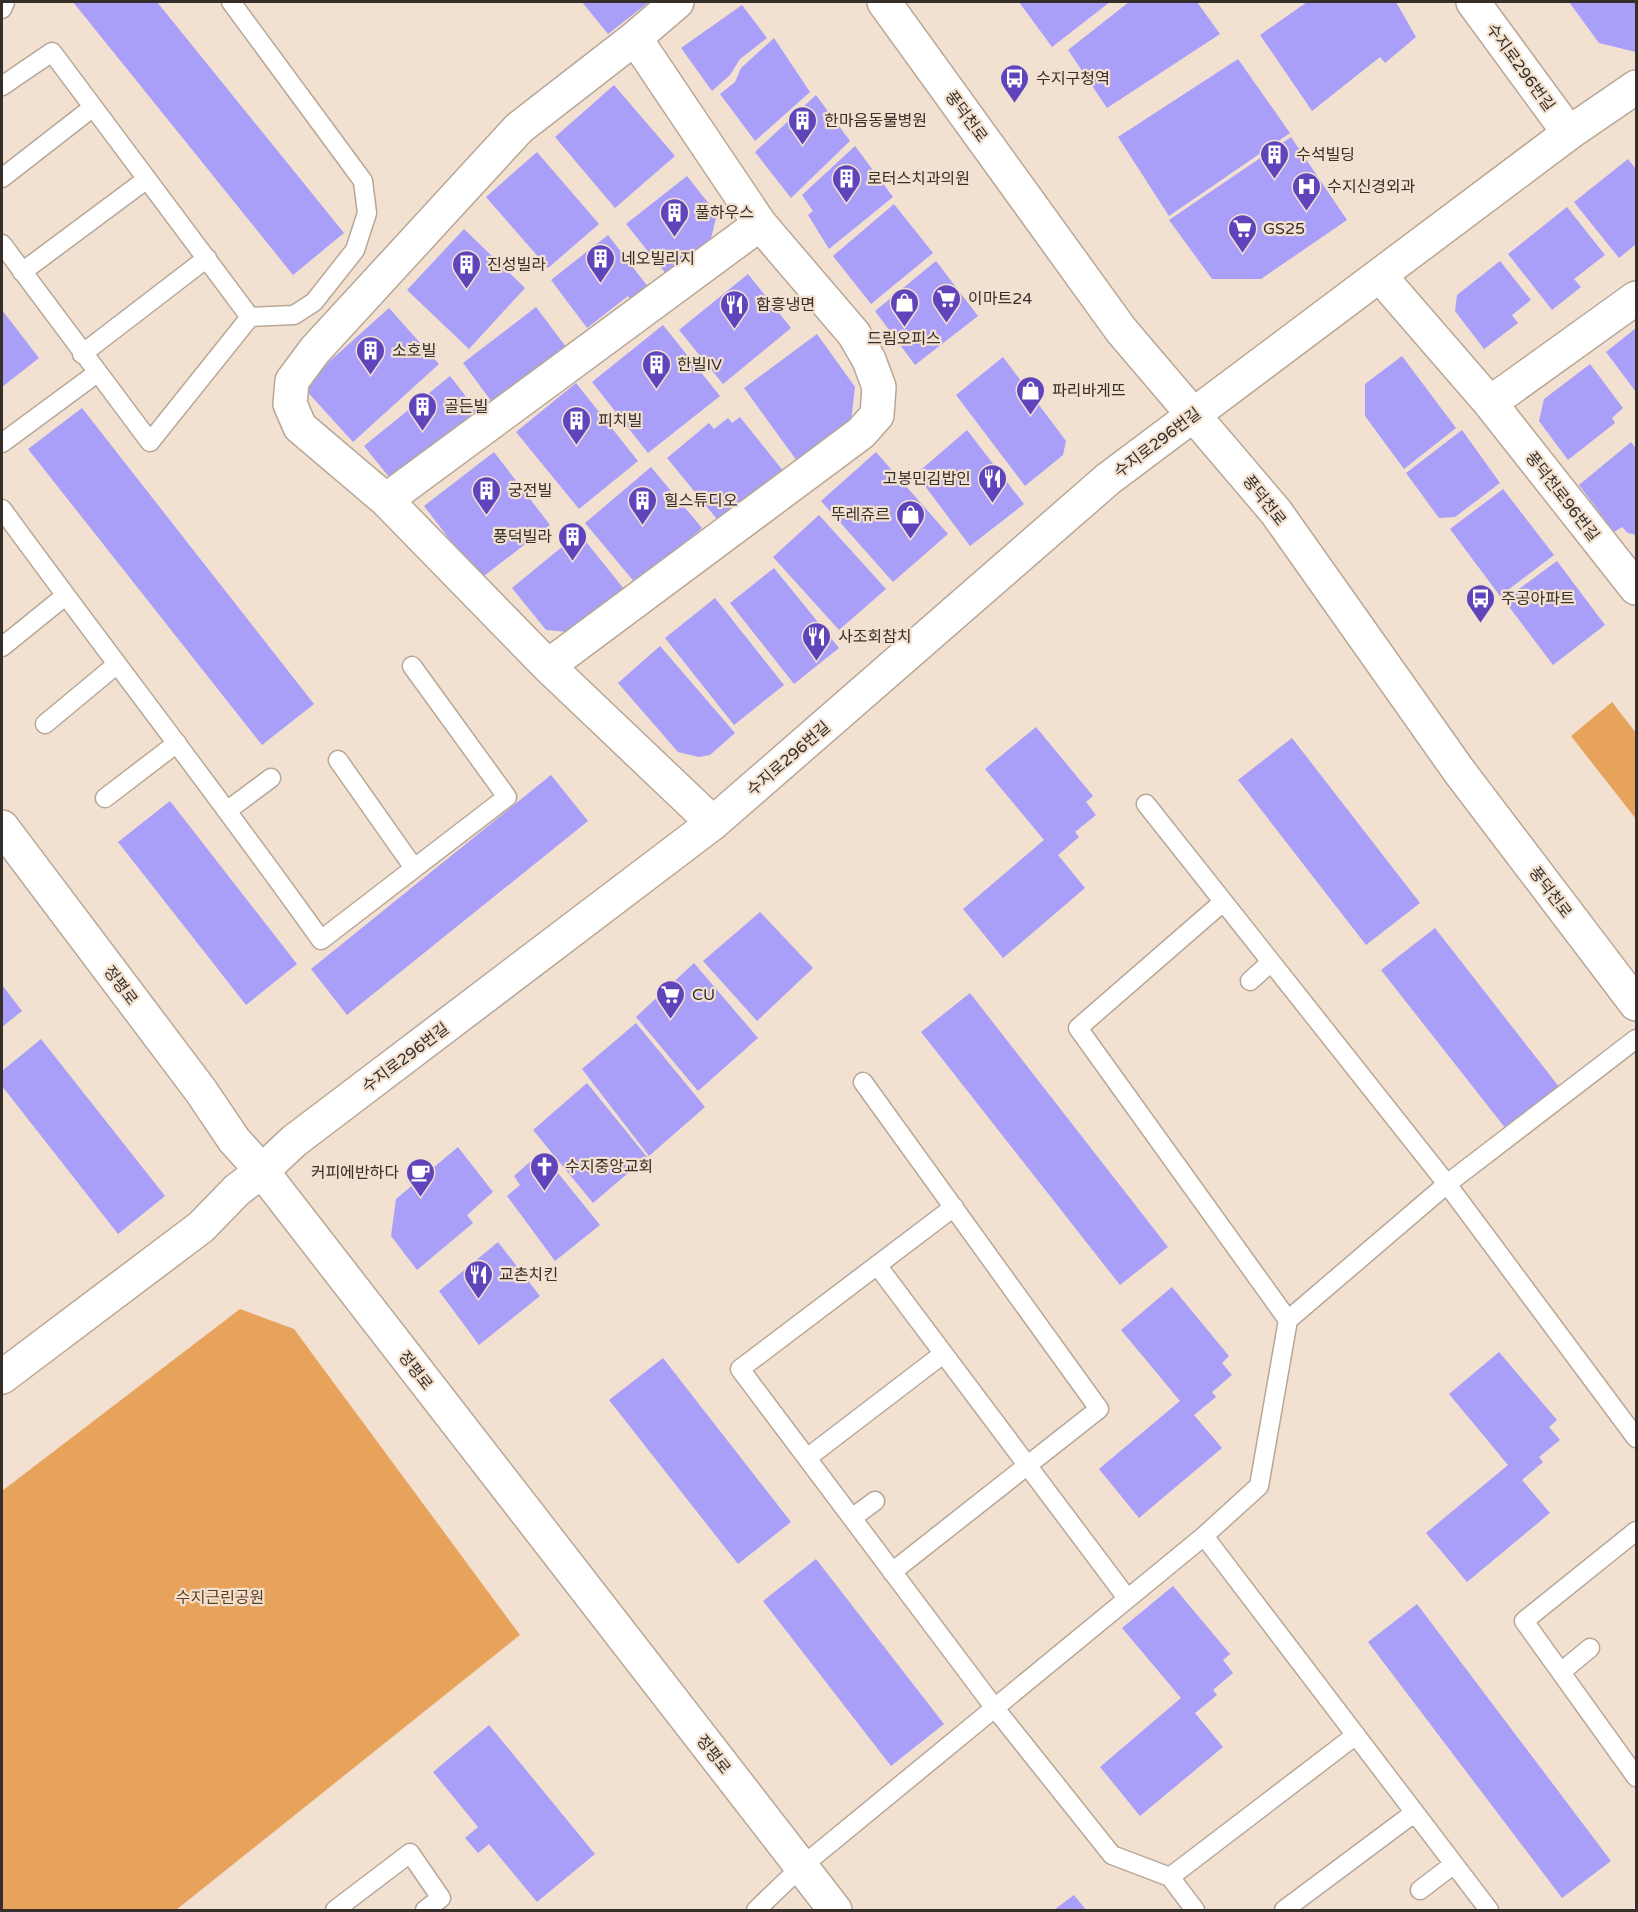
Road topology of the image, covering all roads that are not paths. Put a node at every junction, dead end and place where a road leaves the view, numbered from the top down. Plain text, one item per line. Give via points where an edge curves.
1 (5, 2) edge
2 (231, 2) edge
3 (677, 2) edge
4 (884, 2) edge
5 (1473, 2) edge
6 (2, 9) edge
7 (635, 38) junction
8 (2, 86) edge
9 (1636, 87) edge
10 (92, 108) junction
11 (1569, 133) junction
12 (2, 178) edge
13 (147, 179) junction
14 (760, 224) junction
15 (2, 244) edge
16 (207, 258) junction
17 (22, 272) junction
18 (1380, 276) junction
19 (1636, 298) edge
20 (250, 317) junction
21 (82, 354) junction
22 (97, 373) junction
23 (1490, 403) junction
24 (1194, 413) junction
25 (2, 443) edge
26 (386, 500) junction
27 (2, 509) edge
28 (1636, 588) edge
29 (65, 596) junction
30 (2, 647) edge
31 (116, 665) junction
32 (412, 666) dead end
33 (548, 666) junction
34 (45, 724) dead end
35 (177, 743) junction
36 (338, 760) dead end
37 (271, 778) dead end
38 (105, 798) dead end
39 (1146, 804) dead end
40 (228, 810) junction
41 (713, 823) junction
42 (2, 827) edge
43 (414, 867) junction
44 (1223, 902) junction
45 (1270, 963) junction
46 (1250, 981) dead end
47 (1636, 1004) edge
48 (1636, 1039) edge
49 (863, 1082) dead end
50 (262, 1171) junction
51 (1447, 1184) junction
52 (954, 1207) junction
53 (877, 1265) junction
54 (1288, 1320) junction
55 (943, 1354) junction
56 (2, 1377) edge
57 (1636, 1438) edge
58 (807, 1458) junction
59 (1027, 1466) junction
60 (875, 1501) dead end
61 (852, 1518) junction
62 (1636, 1531) edge
63 (1204, 1536) junction
64 (892, 1572) junction
65 (1127, 1598) junction
66 (1590, 1648) dead end
67 (1561, 1672) junction
68 (994, 1707) junction
69 (1356, 1735) junction
70 (1636, 1778) edge
71 (1414, 1813) junction
72 (1454, 1864) junction
73 (801, 1867) junction
74 (1170, 1877) junction
75 (1420, 1890) dead end
76 (335, 1911) edge
77 (425, 1911) edge
78 (756, 1911) edge
79 (834, 1911) edge
80 (1195, 1911) edge
81 (1284, 1911) edge
82 (1489, 1911) edge

1 - 6 lane
2 - 20 lane via 363,181 366,213 355,250 314,302 294,315
3 - 7 street
4 - 24 street, 풍덕천로 via 1121,330
5 - 11 street, 수지로296번길
7 - 14 street
7 - 26 street via 519,128 315,350 292,381 290,404 300,427
8 - 10 lane via 52,52
9 - 11 street, 수지로296번길
10 - 12 lane
10 - 13 lane
11 - 18 street, 수지로296번길
13 - 16 lane
13 - 17 lane
14 - 26 street
14 - 33 street via 854,334 879,387 877,415 861,433
15 - 17 lane
16 - 20 lane
16 - 21 lane
17 - 21 lane
18 - 23 street, 풍덕천로96번길
18 - 24 street, 수지로296번길
19 - 23 street
20 - 22 lane via 150,442
21 - 22 lane
22 - 25 lane
23 - 28 street, 풍덕천로96번길
24 - 41 street, 수지로296번길 via 1108,479
24 - 47 street, 풍덕천로 via 1276,512 1459,771
26 - 33 street
27 - 29 lane
29 - 30 lane
29 - 31 lane
31 - 34 lane
31 - 35 lane
32 - 43 lane via 507,797
33 - 41 street
35 - 38 lane
35 - 40 lane
36 - 43 lane
37 - 40 lane
39 - 44 lane
40 - 43 lane via 321,940
41 - 50 street, 수지로296번길 via 294,1141
42 - 50 street, 정평로 via 234,1140
44 - 45 lane
44 - 54 lane via 1078,1028
45 - 46 lane
45 - 51 lane
48 - 51 lane
49 - 52 lane
50 - 56 street, 수지로296번길 via 201,1227
50 - 73 street, 정평로
51 - 54 lane
51 - 57 lane
52 - 53 lane
52 - 59 lane via 1099,1408
53 - 55 lane
53 - 58 lane via 740,1369
54 - 63 lane via 1259,1486
55 - 58 lane
55 - 59 lane
58 - 61 lane
59 - 64 lane
59 - 65 lane
60 - 61 lane
61 - 64 lane
62 - 67 lane via 1524,1621
63 - 65 lane
63 - 69 lane
64 - 68 lane
65 - 68 lane
66 - 67 lane
67 - 70 lane
68 - 73 lane
68 - 74 lane via 1112,1855
69 - 71 lane
69 - 74 lane
71 - 72 lane
71 - 81 lane
72 - 75 lane
72 - 82 lane
73 - 78 lane
73 - 79 street, 정평로
74 - 80 lane
76 - 77 lane via 410,1853 441,1898

